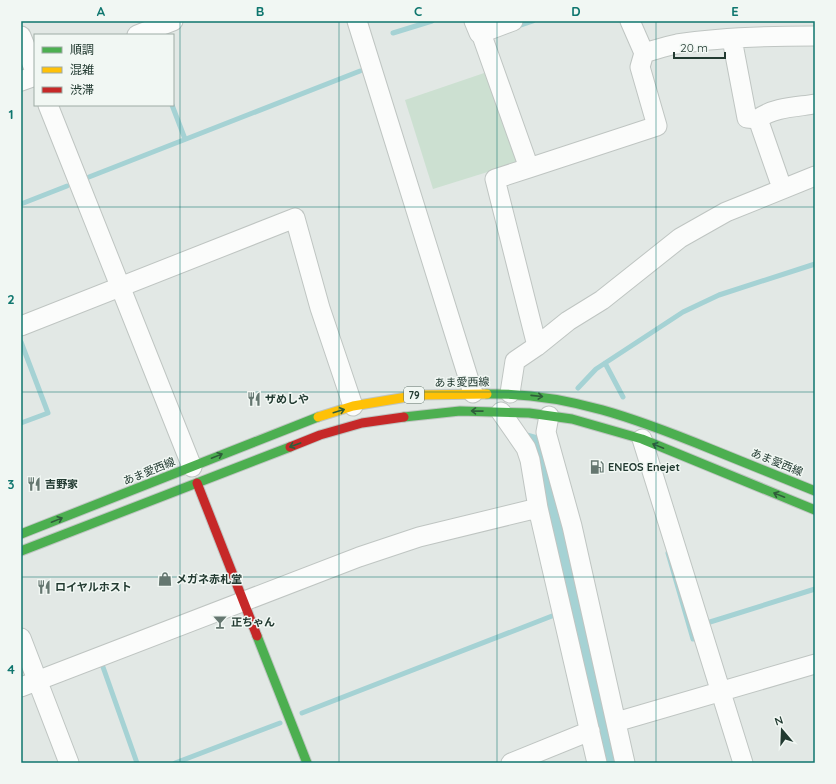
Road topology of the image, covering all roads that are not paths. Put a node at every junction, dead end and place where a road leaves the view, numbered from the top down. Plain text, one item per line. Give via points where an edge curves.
1 (173, 21) edge
2 (357, 21) edge
3 (512, 21) edge
4 (630, 21) edge
5 (478, 27) edge
6 (141, 29) edge
7 (21, 36) edge
8 (815, 36) edge
9 (732, 38) junction
10 (644, 53) junction
11 (34, 68) edge
12 (34, 76) edge
13 (21, 82) edge
14 (815, 104) edge
15 (48, 106) edge
16 (758, 119) junction
17 (529, 168) junction
18 (815, 177) edge
19 (782, 188) junction
20 (120, 286) junction
21 (21, 326) edge
22 (537, 346) junction
23 (473, 393) junction
24 (510, 393) junction
25 (353, 406) junction
26 (501, 412) junction
27 (549, 416) junction
28 (642, 439) junction
29 (195, 475) junction
30 (815, 491) edge
31 (538, 508) junction
32 (815, 510) edge
33 (21, 534) edge
34 (38, 544) junction
35 (21, 551) edge
36 (244, 600) junction
37 (21, 638) edge
38 (815, 664) edge
39 (29, 684) edge
40 (721, 691) junction
41 (616, 722) junction
42 (590, 731) junction
43 (70, 763) edge
44 (307, 763) edge
45 (511, 763) edge
46 (597, 763) edge
47 (624, 763) edge
48 (743, 763) edge

1 - 6 street
2 - 23 street
3 - 5 street
4 - 10 street
5 - 17 street
7 - 11 street
8 - 9 street
9 - 10 street via 676,44
9 - 16 street via 747,118
10 - 17 street via 640,67 657,126
12 - 13 street
14 - 16 street via 786,108
15 - 20 street
16 - 19 street
17 - 22 street via 495,179
18 - 19 street
19 - 22 street via 726,212 680,238 602,300 568,321
20 - 21 street
20 - 25 street via 295,218 320,308
20 - 29 street
22 - 24 street via 515,361
23 - 24 main road, あま愛西線 / 79
23 - 25 main road, あま愛西線 / 79 via 419,395
24 -> 30 main road, あま愛西線 / 79 via 575,402 653,425
29 -> 25 main road, あま愛西線 / 79 via 314,418
26 - 27 main road, あま愛西線 / 79
26 -> 29 main road, あま愛西線 / 79 via 460,411 424,414 362,424
26 - 31 street via 526,448
27 - 28 main road, あま愛西線 / 79 via 572,419
27 - 41 street via 546,432 572,526
32 -> 28 main road, あま愛西線 / 79
28 - 40 street
33 -> 29 main road, あま愛西線 / 79
29 - 34 main road, あま愛西線 / 79
29 - 36 main road
31 - 36 street via 410,539
31 - 42 street
33 - 34 main road
34 - 35 main road, あま愛西線 / 79
36 - 39 street
36 - 44 main road
37 - 39 street
38 - 40 street
39 - 43 street
40 - 41 street
40 - 48 street
41 - 47 street
42 - 45 street
42 - 46 street

